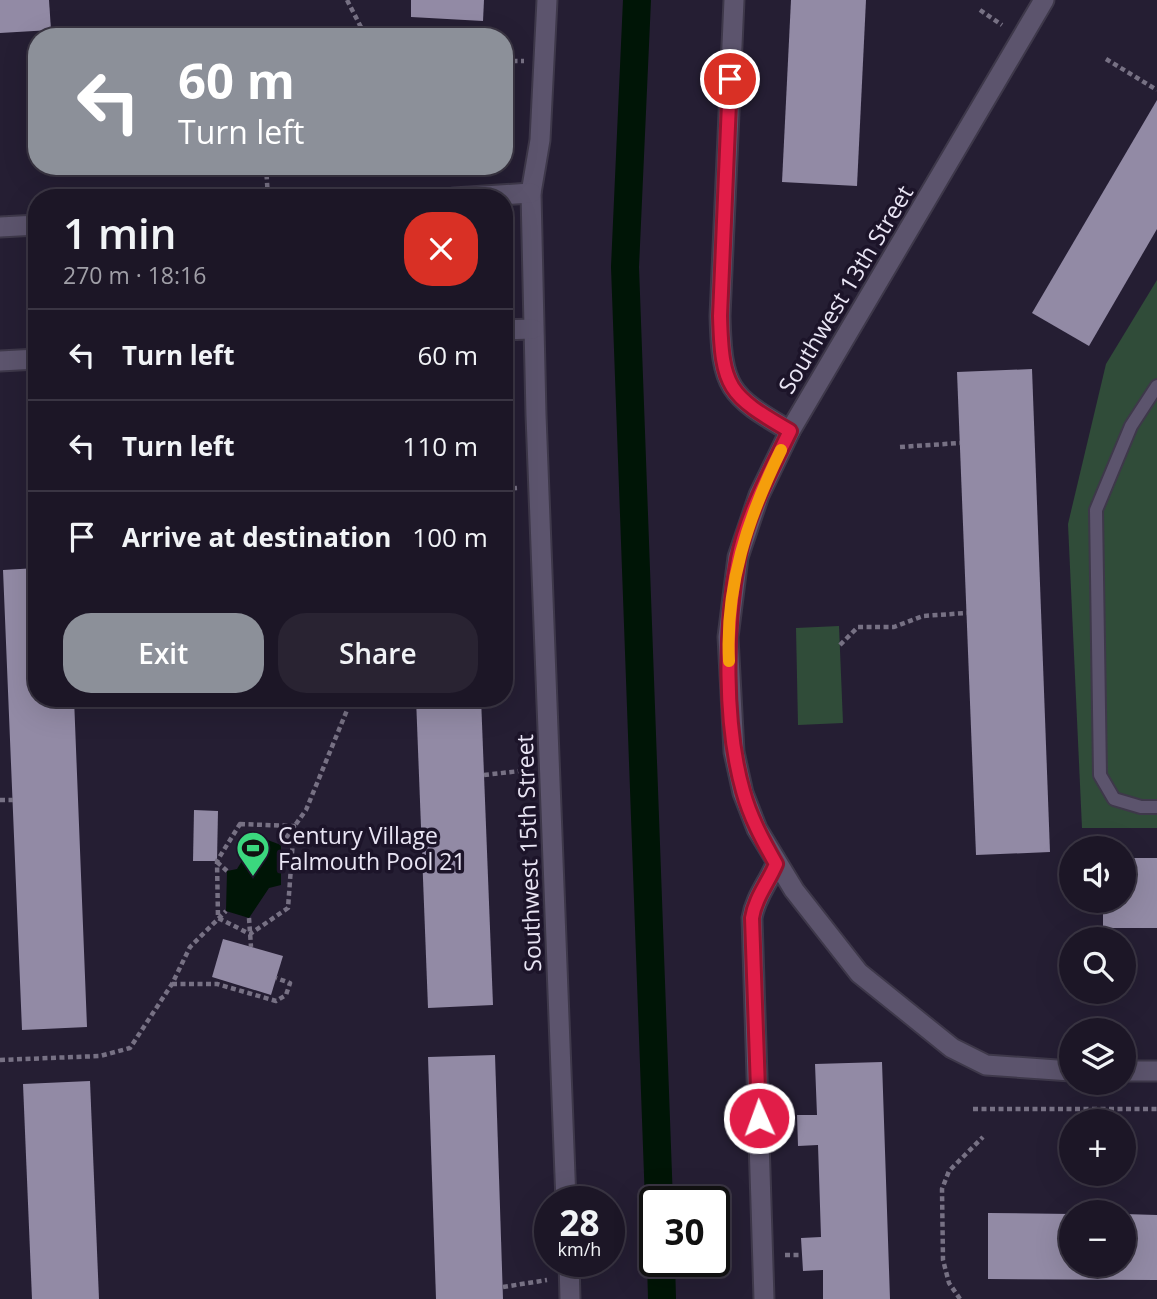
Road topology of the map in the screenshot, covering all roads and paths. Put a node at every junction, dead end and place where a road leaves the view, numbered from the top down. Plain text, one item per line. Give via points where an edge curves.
1 (346, 0) edge
2 (547, 0) edge
3 (734, 0) edge
4 (1044, 0) edge
5 (980, 10) dead end
6 (1005, 27) dead end
7 (361, 28) edge
8 (1106, 59) dead end
9 (1157, 90) edge
10 (531, 193) junction
11 (513, 194) edge
12 (28, 225) edge
13 (0, 227) edge
14 (533, 329) junction
15 (513, 330) edge
16 (28, 359) edge
17 (0, 361) edge
18 (1157, 386) edge
19 (790, 431) junction
20 (960, 443) dead end
21 (900, 447) dead end
22 (967, 613) dead end
23 (841, 645) dead end
24 (348, 707) edge
25 (550, 768) junction
26 (484, 775) dead end
27 (0, 800) edge
28 (13, 800) dead end
29 (1157, 807) edge
30 (294, 826) junction
31 (281, 845) dead end
32 (217, 861) junction
33 (776, 864) junction
34 (226, 871) dead end
35 (226, 911) dead end
36 (218, 918) junction
37 (249, 918) dead end
38 (250, 934) junction
39 (251, 947) dead end
40 (276, 978) dead end
41 (172, 984) junction
42 (0, 1060) edge
43 (1059, 1070) edge
44 (1157, 1071) edge
45 (1136, 1072) edge
46 (973, 1109) dead end
47 (1157, 1110) edge
48 (983, 1137) dead end
49 (565, 1186) edge
50 (540, 1277) edge
51 (569, 1277) edge
52 (503, 1287) dead end
53 (570, 1299) edge
54 (764, 1299) edge
55 (960, 1299) edge

1 - 7 path
2 - 10 street, Southwest 15th Street via 540,140
3 - 19 street via 721,354 726,379 736,395
4 - 19 street, Southwest 13th Street
5 - 6 path
8 - 9 path
10 - 11 street
10 - 14 street, Southwest 15th Street
12 - 13 street
14 - 15 street
14 - 25 street, Southwest 15th Street
16 - 17 street
18 - 29 lane via 1131,426 1096,510 1100,775 1114,799
19 - 33 street, Southwest 13th Street via 759,495 738,557 728,637 734,752 743,793
20 - 21 path
22 - 23 path via 923,617 894,627 858,627
24 - 30 path via 306,810
25 - 26 path
25 - 49 street, Southwest 15th Street
27 - 28 path
30 - 31 path
30 - 32 path via 240,824
30 - 38 path via 288,908
32 - 34 path
32 - 36 path
33 - 43 street, Southwest 13th Street via 859,973 952,1048 986,1065
33 - 54 street via 755,901 752,918
35 - 36 path
36 - 38 path
36 - 41 path via 190,947
37 - 38 path
38 - 39 path
40 - 41 path via 290,983 286,995 276,1000 217,984
41 - 42 path via 130,1048 100,1056
44 - 45 street
46 - 47 path
48 - 55 path via 949,1171 942,1189 943,1260 949,1283
50 - 52 path
51 - 53 street

